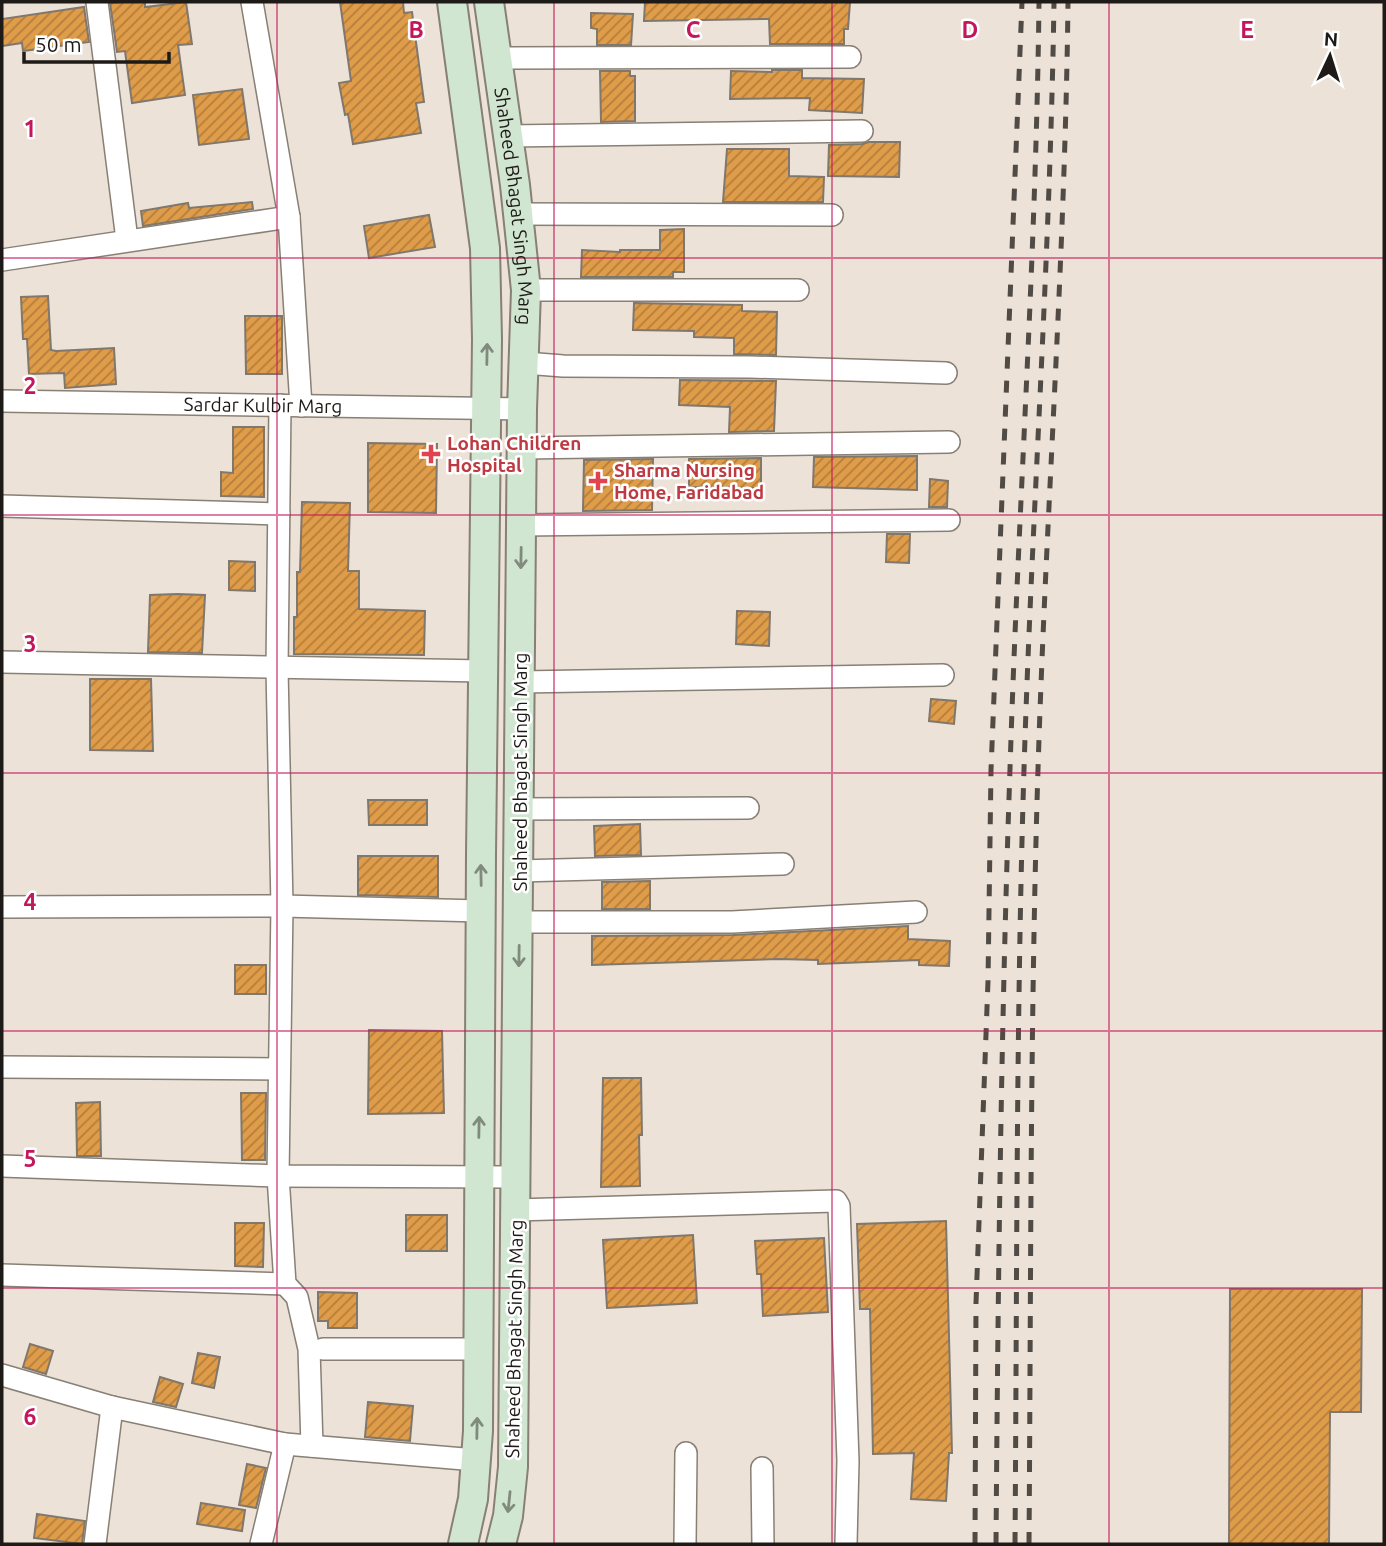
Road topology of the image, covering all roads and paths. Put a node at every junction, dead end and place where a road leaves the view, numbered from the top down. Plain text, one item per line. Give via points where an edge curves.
1 (97, 2) edge
2 (252, 2) edge
3 (452, 2) edge
4 (489, 2) edge
5 (850, 57) dead end
6 (498, 58) junction
7 (862, 131) dead end
8 (509, 136) junction
9 (518, 214) junction
10 (832, 215) dead end
11 (289, 217) junction
12 (127, 240) junction
13 (2, 260) edge
14 (526, 290) junction
15 (798, 290) dead end
16 (525, 363) junction
17 (946, 373) dead end
18 (2, 401) edge
19 (280, 405) junction
20 (301, 406) junction
21 (486, 408) junction
22 (522, 409) junction
23 (949, 442) dead end
24 (522, 448) junction
25 (2, 506) edge
26 (279, 514) junction
27 (948, 520) dead end
28 (522, 525) junction
29 (2, 662) edge
30 (277, 669) junction
31 (483, 671) junction
32 (943, 675) dead end
33 (520, 682) junction
34 (748, 808) dead end
35 (519, 809) junction
36 (783, 864) dead end
37 (519, 871) junction
38 (282, 906) junction
39 (2, 907) edge
40 (481, 911) junction
41 (916, 912) dead end
42 (519, 922) junction
43 (2, 1067) edge
44 (279, 1069) junction
45 (2, 1166) edge
46 (278, 1176) junction
47 (516, 1177) junction
48 (479, 1178) junction
49 (515, 1210) junction
50 (2, 1275) edge
51 (285, 1284) junction
52 (323, 1349) dead end
53 (477, 1349) junction
54 (2, 1375) edge
55 (112, 1407) junction
56 (285, 1444) junction
57 (312, 1446) junction
58 (686, 1453) dead end
59 (475, 1460) junction
60 (762, 1468) dead end
61 (95, 1544) edge
62 (261, 1544) edge
63 (463, 1544) edge
64 (501, 1544) edge
65 (685, 1544) edge
66 (763, 1544) edge
67 (846, 1544) edge

1 - 12 street
2 - 11 street
21 -> 3 street, Shaheed Bhagat Singh Marg via 485,248
4 - 6 street, Shaheed Bhagat Singh Marg
5 - 6 street
6 - 8 street, Shaheed Bhagat Singh Marg
7 - 8 street
8 - 9 street, Shaheed Bhagat Singh Marg
9 - 10 street
9 - 14 street, Shaheed Bhagat Singh Marg
11 - 12 street
11 - 20 street
12 - 13 street
14 - 15 street
14 - 16 street, Shaheed Bhagat Singh Marg
16 - 17 street
16 - 22 street, Shaheed Bhagat Singh Marg
18 - 19 street, Sardar Kulbir Marg
19 - 20 street, Sardar Kulbir Marg
19 - 26 street
20 - 21 street, Sardar Kulbir Marg
21 - 22 street, Sardar Kulbir Marg
21 - 31 street, Shaheed Bhagat Singh Marg
22 - 24 street, Shaheed Bhagat Singh Marg
23 - 24 street
24 - 28 street, Shaheed Bhagat Singh Marg
25 - 26 street
26 - 30 street
27 - 28 street
28 -> 33 street, Shaheed Bhagat Singh Marg
29 - 30 street
30 - 31 street
30 - 38 street
40 -> 31 street, Shaheed Bhagat Singh Marg
32 - 33 street
33 - 35 street, Shaheed Bhagat Singh Marg
34 - 35 street
35 - 37 street, Shaheed Bhagat Singh Marg
36 - 37 street
37 - 42 street, Shaheed Bhagat Singh Marg
38 - 39 street
38 - 40 street
38 - 44 street
48 -> 40 street, Shaheed Bhagat Singh Marg
41 - 42 street via 732,922
42 -> 47 street, Shaheed Bhagat Singh Marg
43 - 44 street
44 - 46 street
45 - 46 street
46 - 48 street
46 - 51 street
47 - 48 street
47 - 49 street, Shaheed Bhagat Singh Marg
48 - 53 street, Shaheed Bhagat Singh Marg
49 -> 64 street, Shaheed Bhagat Singh Marg via 513,1467
49 - 67 street via 836,1201 848,1461
50 - 51 street
51 - 57 street via 298,1297 309,1349
52 - 53 street
59 -> 53 street, Shaheed Bhagat Singh Marg
54 - 55 street
55 - 56 street
55 - 61 street
56 - 57 street
56 - 62 street
57 - 59 street
58 - 65 street
59 - 63 street, Shaheed Bhagat Singh Marg via 473,1499
60 - 66 street

